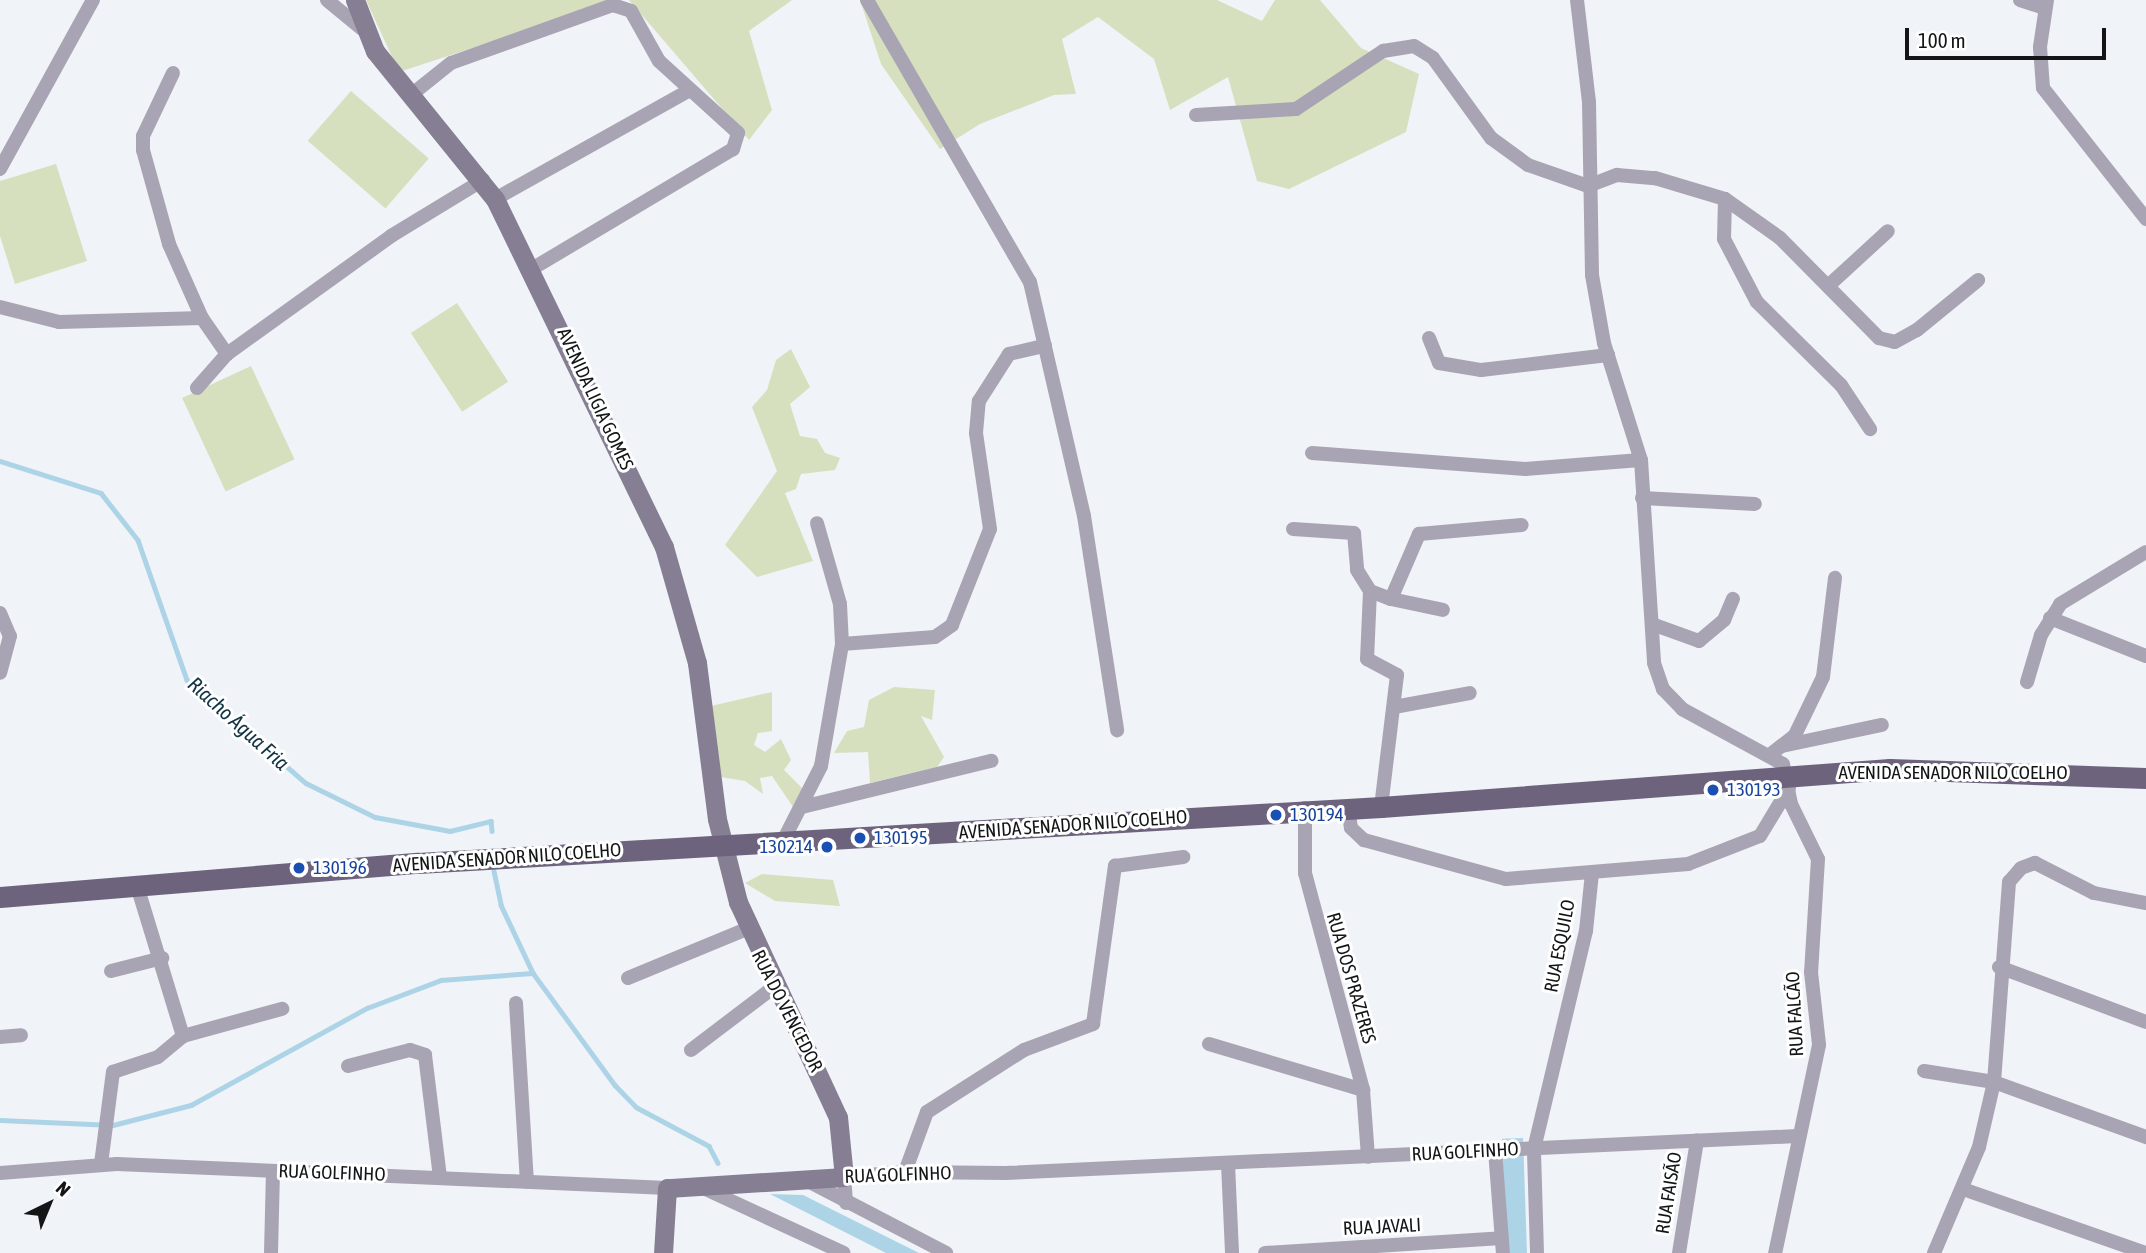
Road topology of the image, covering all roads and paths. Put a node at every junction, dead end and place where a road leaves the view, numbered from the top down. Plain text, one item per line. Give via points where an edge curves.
1 (327, 0) edge
2 (355, 0) edge
3 (867, 0) edge
4 (1577, 0) edge
5 (2020, 0) edge
6 (88, 2) edge
7 (2045, 4) edge
8 (362, 29) junction
9 (173, 73) dead end
10 (688, 91) junction
11 (411, 95) junction
12 (1196, 115) dead end
13 (0, 169) edge
14 (483, 180) junction
15 (1588, 186) junction
16 (495, 199) junction
17 (1725, 199) junction
18 (2141, 204) edge
19 (2146, 219) edge
20 (1888, 231) dead end
21 (533, 268) junction
22 (1978, 281) dead end
23 (1828, 286) junction
24 (0, 307) edge
25 (202, 318) junction
26 (1429, 338) dead end
27 (1045, 346) junction
28 (227, 354) junction
29 (1608, 355) junction
30 (197, 388) dead end
31 (1870, 429) dead end
32 (1312, 453) dead end
33 (1641, 460) junction
34 (1642, 498) junction
35 (1755, 504) dead end
36 (817, 523) dead end
37 (1522, 525) dead end
38 (1293, 529) dead end
39 (2146, 552) edge
40 (1835, 578) dead end
41 (1370, 591) junction
42 (1391, 599) junction
43 (1733, 599) dead end
44 (1443, 610) dead end
45 (0, 613) edge
46 (2050, 618) junction
47 (1652, 624) junction
48 (842, 644) junction
49 (2146, 656) edge
50 (0, 673) edge
51 (2027, 682) dead end
52 (1470, 693) dead end
53 (1394, 707) junction
54 (1882, 725) dead end
55 (1117, 730) dead end
56 (1777, 750) junction
57 (991, 761) dead end
58 (2146, 778) edge
59 (1788, 781) junction
60 (802, 807) junction
61 (1348, 807) junction
62 (1381, 807) junction
63 (1305, 808) junction
64 (782, 843) junction
65 (724, 845) junction
66 (1183, 857) dead end
67 (1592, 873) junction
68 (138, 889) junction
69 (0, 897) edge
70 (2146, 903) edge
71 (747, 929) junction
72 (162, 958) junction
73 (1999, 967) junction
74 (111, 971) dead end
75 (628, 978) dead end
76 (774, 987) junction
77 (516, 1003) dead end
78 (282, 1009) dead end
79 (2146, 1022) edge
80 (21, 1035) dead end
81 (183, 1036) junction
82 (0, 1037) edge
83 (1209, 1044) dead end
84 (691, 1050) dead end
85 (348, 1066) dead end
86 (1924, 1071) dead end
87 (1994, 1082) junction
88 (1363, 1090) junction
89 (1797, 1136) junction
90 (2146, 1137) edge
91 (1697, 1140) junction
92 (1532, 1149) junction
93 (1498, 1150) junction
94 (1368, 1157) junction
95 (101, 1164) junction
96 (1228, 1164) junction
97 (273, 1171) junction
98 (905, 1172) junction
99 (0, 1173) edge
100 (440, 1177) junction
101 (844, 1177) junction
102 (806, 1180) junction
103 (527, 1182) junction
104 (697, 1185) junction
105 (667, 1188) junction
106 (1963, 1189) junction
107 (846, 1203) junction
108 (1502, 1246) edge
109 (271, 1253) edge
110 (663, 1253) edge
111 (844, 1253) edge
112 (946, 1253) edge
113 (1232, 1253) edge
114 (1265, 1253) edge
115 (1537, 1253) edge
116 (1679, 1253) edge
117 (1775, 1253) edge
118 (1934, 1253) edge
119 (2146, 1253) edge

1 - 8 street
2 - 8 street, AVENIDA LIGIA GOMES
3 - 27 street via 1017,253
4 - 15 street via 1589,102
5 - 7 street
6 - 13 street
7 - 18 street via 2043,88
8 - 11 street, AVENIDA LIGIA GOMES
9 - 25 street via 143,136 144,150 169,244
10 - 11 street via 659,61 631,11 613,5 451,63
10 - 16 street
10 - 21 street via 730,124 737,145
11 - 14 street, AVENIDA LIGIA GOMES
12 - 15 street via 1296,109 1383,51 1414,46 1433,58 1491,138 1528,165
14 - 16 street, AVENIDA LIGIA GOMES
14 - 28 street via 400,229
15 - 17 street via 1617,175 1655,178
15 - 29 street via 1592,275
16 - 21 street, AVENIDA LIGIA GOMES
17 - 23 street via 1757,217
17 - 31 street via 1724,239 1757,302 1842,386
18 - 19 street
20 - 23 street
21 - 65 street, AVENIDA LIGIA GOMES via 664,547 682,599
22 - 23 street via 1895,342 1880,338
24 - 25 street via 59,322
25 - 28 street
26 - 29 street via 1439,363 1481,370
27 - 48 street via 1009,354 979,401 976,433 990,529 952,625 935,637
27 - 55 street via 1084,516
28 - 30 street
29 - 33 street
32 - 33 street via 1525,469
33 - 34 street
34 - 35 street
34 - 47 street
36 - 48 street via 840,604
37 - 42 street via 1419,534
38 - 41 street via 1351,529 1359,576
39 - 46 street via 2077,590
40 - 56 street via 1823,677 1806,718
41 - 42 street
41 - 53 street via 1367,659 1397,675
42 - 44 street
43 - 47 street via 1724,620 1699,641
45 - 50 street via 10,636
46 - 49 street
46 - 51 street
47 - 56 street via 1654,663 1668,697 1714,730
48 - 60 street via 821,766
52 - 53 street
53 - 62 street
54 - 56 street
56 - 59 street, RUA FALCÃO
57 - 60 street
58 - 59 main road, AVENIDA SENADOR NILO COELHO via 2002,769
59 - 62 main road, AVENIDA SENADOR NILO COELHO
59 - 67 street via 1755,839 1679,866
59 - 89 street, RUA FALCÃO via 1818,859 1811,972 1819,1045
60 - 64 street
61 - 62 main road, AVENIDA SENADOR NILO COELHO
61 - 63 main road, AVENIDA SENADOR NILO COELHO
61 - 67 street via 1351,828 1391,849 1506,879
63 - 64 main road, AVENIDA SENADOR NILO COELHO
63 - 88 street, RUA DOS PRAZERES via 1302,852 1316,934
64 - 65 main road, AVENIDA SENADOR NILO COELHO
65 - 68 main road, AVENIDA SENADOR NILO COELHO via 418,863
65 - 71 street, RUA DO VENCEDOR
66 - 98 street via 1115,866 1093,1024 1024,1050 927,1112
67 - 92 street, RUA ESQUILO via 1586,932
68 - 69 main road, AVENIDA SENADOR NILO COELHO
68 - 72 street
70 - 73 street via 2094,893 2035,863 2015,872 2007,891
71 - 75 street
71 - 76 street, RUA DO VENCEDOR
72 - 74 street
72 - 81 street
73 - 79 street
73 - 87 street
76 - 84 street
76 - 101 street, RUA DO VENCEDOR via 838,1117
77 - 103 street
78 - 81 street
80 - 82 street
81 - 95 street via 158,1057 113,1072 112,1110 102,1124
83 - 88 street
85 - 100 street via 410,1050 425,1055
86 - 87 street
87 - 90 street
87 - 106 street
88 - 94 street, RUA DOS PRAZERES
89 - 91 street, RUA GOLFINHO
89 - 117 street, RUA FALCÃO
91 - 92 street, RUA GOLFINHO
91 - 116 street, RUA FAISÃO
92 - 93 street, RUA GOLFINHO
92 - 115 street, RUA ESQUILO
93 - 94 street, RUA GOLFINHO
93 - 108 street
94 - 96 street, RUA GOLFINHO
95 - 97 street, RUA GOLFINHO
95 - 99 street, RUA GOLFINHO
96 - 98 street, RUA GOLFINHO
96 - 113 street
97 - 100 street, RUA GOLFINHO
97 - 109 street
98 - 101 street, RUA GOLFINHO
100 - 103 street, RUA GOLFINHO
101 - 102 street, RUA GOLFINHO
101 - 107 street
102 - 104 street, RUA GOLFINHO
102 - 107 street
103 - 105 street, RUA GOLFINHO
104 - 105 street, RUA GOLFINHO
104 - 111 street
105 - 110 street
106 - 118 street via 1940,1229
106 - 119 street
107 - 112 street
108 - 114 street, RUA JAVALI

